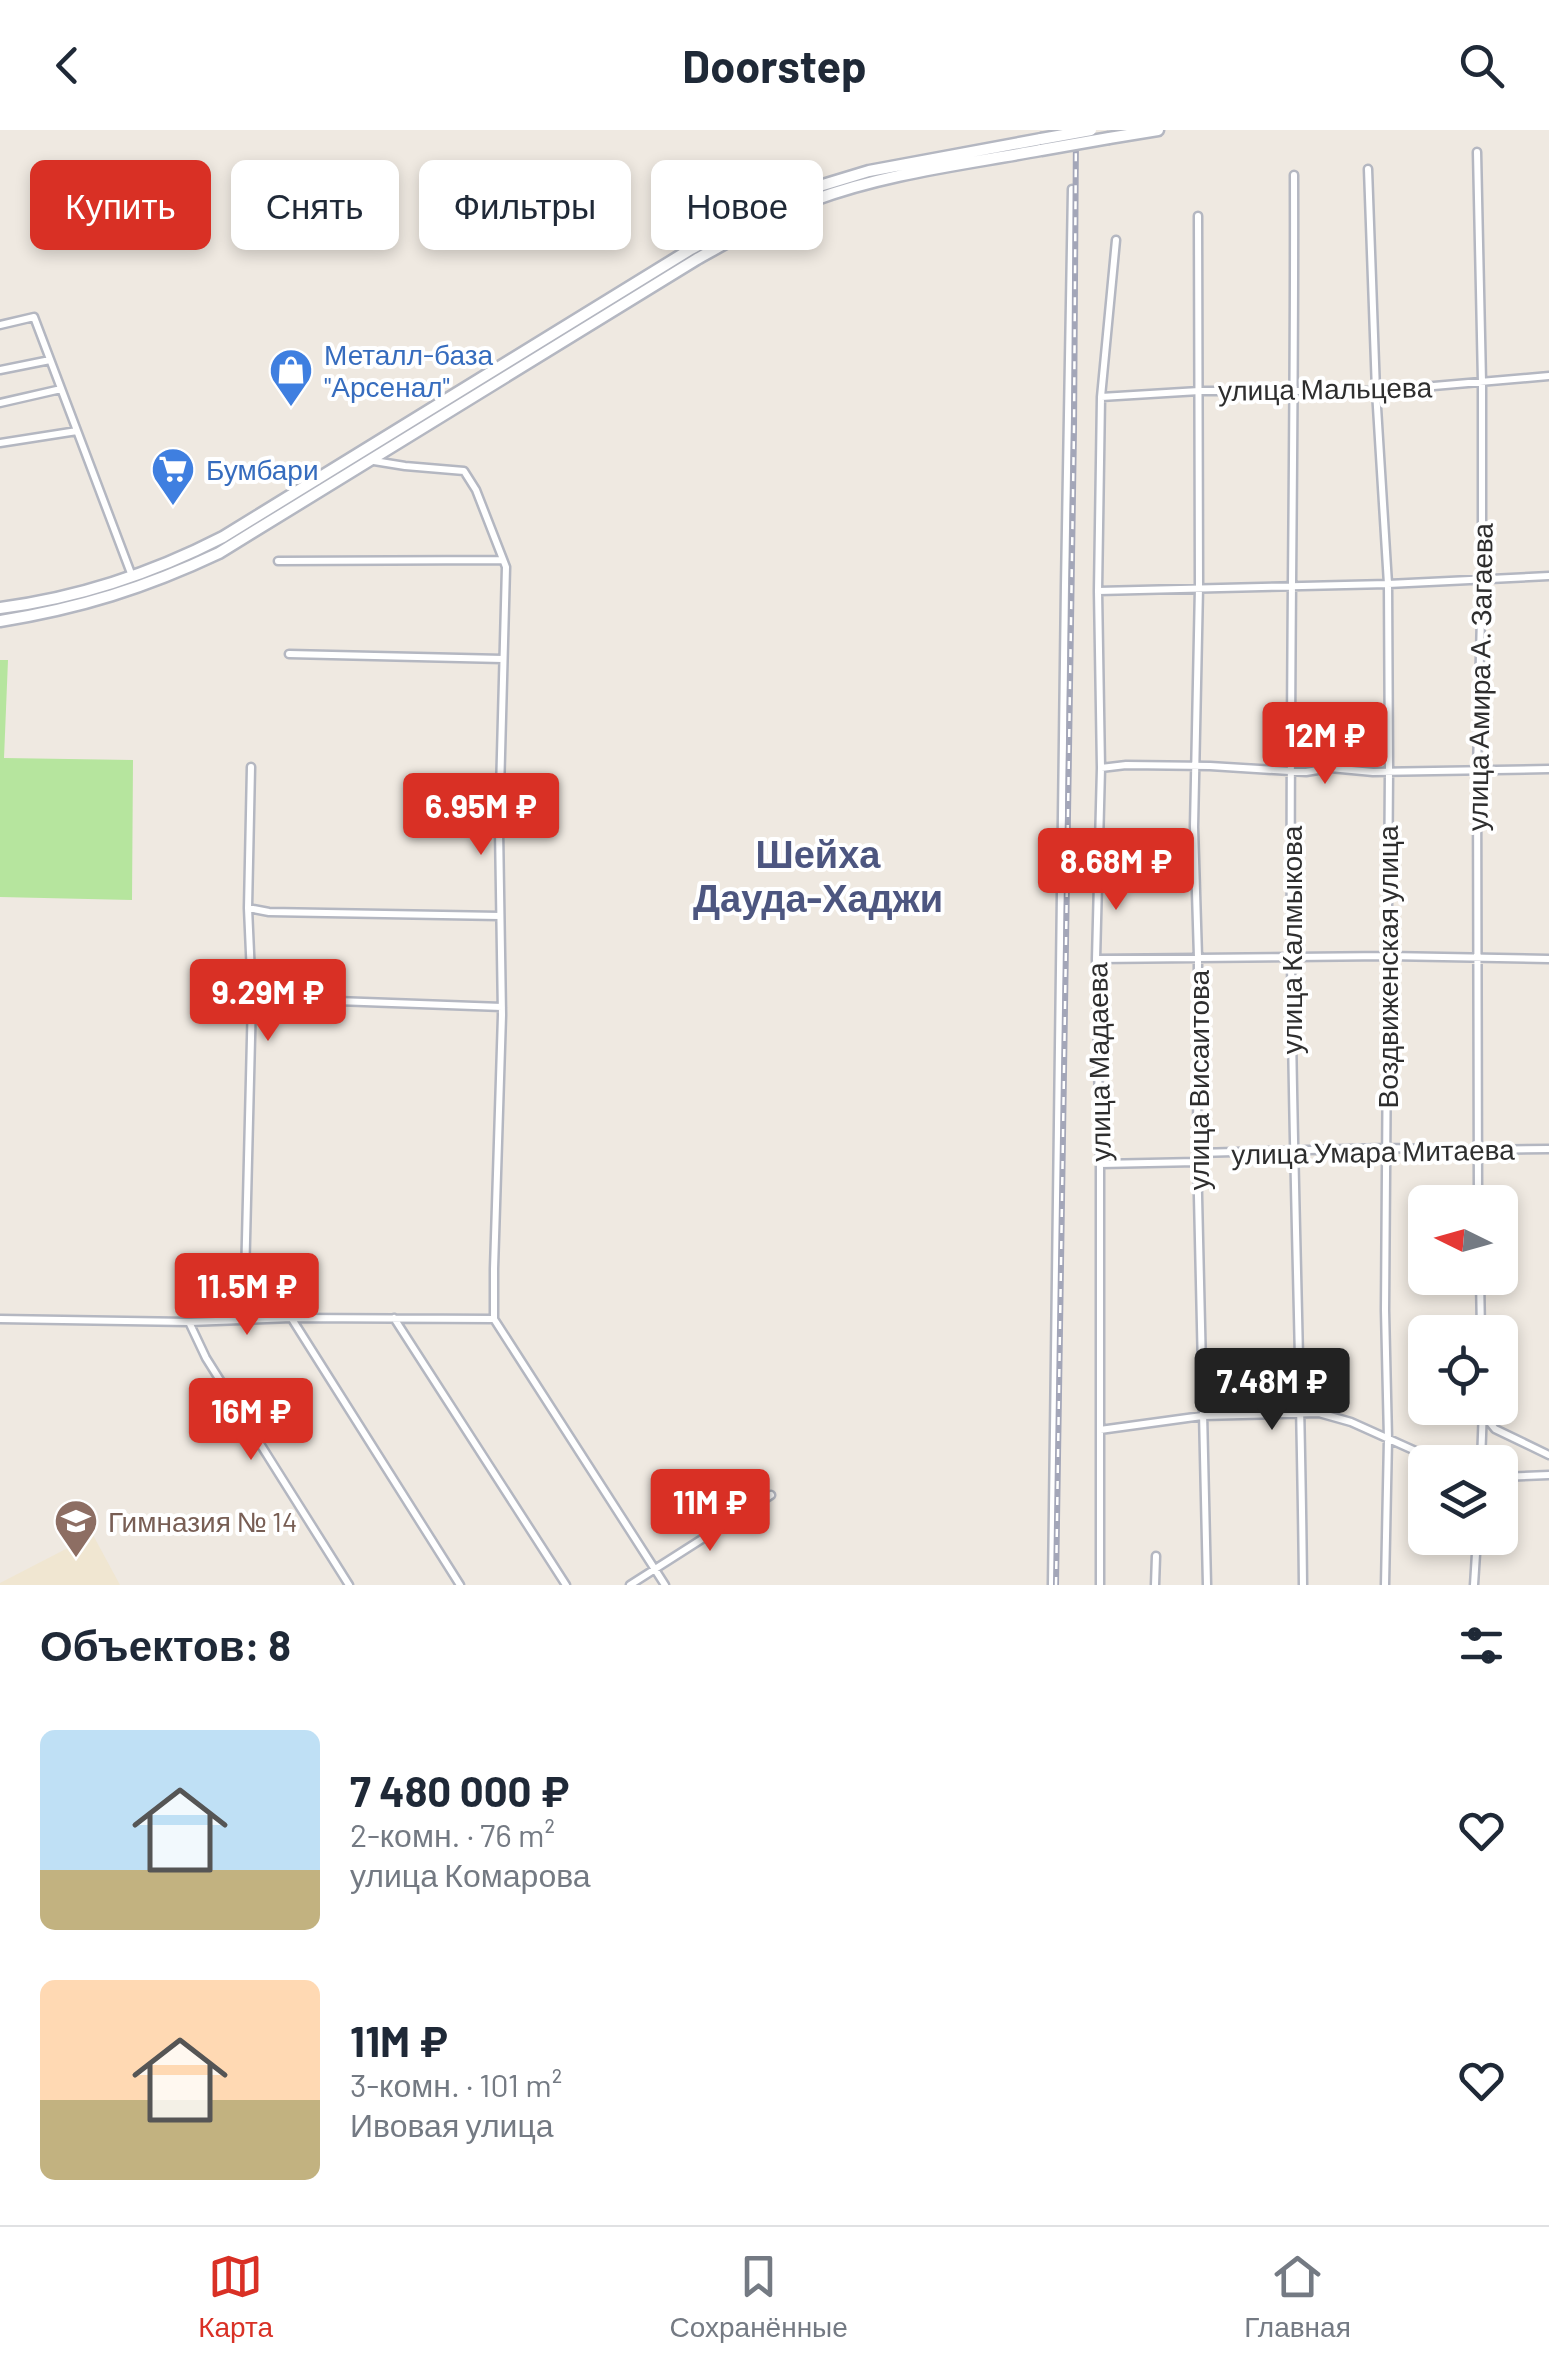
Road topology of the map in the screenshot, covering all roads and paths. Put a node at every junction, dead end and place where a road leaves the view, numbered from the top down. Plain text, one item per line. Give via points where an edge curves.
1 (1092, 130) edge
2 (1158, 130) edge
3 (1041, 144) junction
4 (1477, 152) dead end
5 (1368, 169) dead end
6 (1294, 175) dead end
7 (1072, 189) dead end
8 (1198, 216) dead end
9 (1116, 240) dead end
10 (0, 324) edge
11 (50, 360) junction
12 (0, 370) edge
13 (1549, 376) edge
14 (1482, 382) junction
15 (61, 390) junction
16 (1200, 391) junction
17 (1376, 391) junction
18 (1294, 392) junction
19 (1101, 398) junction
20 (0, 402) edge
21 (77, 430) junction
22 (0, 443) edge
23 (369, 456) junction
24 (504, 560) junction
25 (278, 561) dead end
26 (1549, 576) edge
27 (132, 577) junction
28 (1482, 579) junction
29 (1293, 584) junction
30 (1388, 584) junction
31 (1199, 587) junction
32 (1098, 591) junction
33 (0, 608) edge
34 (0, 620) edge
35 (290, 654) dead end
36 (503, 659) junction
37 (251, 767) dead end
38 (1196, 767) junction
39 (1101, 768) junction
40 (1477, 769) junction
41 (1290, 770) junction
42 (1389, 770) junction
43 (1549, 770) edge
44 (248, 908) junction
45 (500, 916) junction
46 (1388, 956) junction
47 (1198, 957) junction
48 (1291, 957) junction
49 (1096, 958) junction
50 (1476, 958) junction
51 (1549, 958) edge
52 (252, 998) junction
53 (502, 1007) junction
54 (1386, 1148) junction
55 (1293, 1149) junction
56 (1549, 1149) edge
57 (1477, 1150) junction
58 (1197, 1158) junction
59 (1100, 1164) junction
60 (1478, 1185) edge
61 (292, 1318) junction
62 (394, 1318) junction
63 (0, 1319) edge
64 (494, 1319) junction
65 (244, 1320) junction
66 (189, 1322) junction
67 (1302, 1415) junction
68 (1202, 1416) junction
69 (1492, 1425) edge
70 (1100, 1430) junction
71 (1388, 1439) junction
72 (1408, 1448) edge
73 (1549, 1454) edge
74 (1549, 1475) edge
75 (1518, 1476) edge
76 (770, 1495) dead end
77 (1475, 1555) edge
78 (1156, 1556) dead end
79 (655, 1569) junction
80 (349, 1585) edge
81 (460, 1585) edge
82 (566, 1585) edge
83 (630, 1585) edge
84 (665, 1585) edge
85 (1052, 1585) edge
86 (1100, 1585) edge
87 (1154, 1585) edge
88 (1207, 1585) edge
89 (1303, 1585) edge
90 (1385, 1585) edge
91 (1474, 1585) edge

1 - 3 main road, bridge
2 - 3 main road, bridge
3 - 23 main road via 858,187 750,229
4 - 14 street, улица Амира А. Загаева
5 - 17 street, Воздвиженская улица
6 - 18 street, улица Калмыкова
7 - 85 street
8 - 16 street, улица Висаитова
9 - 19 street, улица Мадаева
10 - 11 street via 34,317
11 - 12 street
11 - 15 street
13 - 14 street, улица Мальцева
14 - 17 street, улица Мальцева
14 - 28 street, улица Амира А. Загаева
15 - 20 street
15 - 21 street
16 - 18 street, улица Мальцева
16 - 19 street, улица Мальцева
16 - 31 street, улица Висаитова
17 - 18 street, улица Мальцева
17 - 30 street, Воздвиженская улица
18 - 29 street, улица Калмыкова
19 - 32 street, улица Мадаева
21 - 22 street
21 - 27 street
23 - 24 street via 464,471
23 - 27 main road via 223,537
23 - 34 main road via 189,567 111,597
24 - 25 street
24 - 36 street
26 - 28 street
27 - 33 main road
28 - 30 street
28 - 40 street, улица Амира А. Загаева
29 - 30 street
29 - 31 street
29 - 41 street, улица Калмыкова
30 - 42 street, Воздвиженская улица
31 - 32 street
31 - 38 street, улица Висаитова
32 - 39 street, улица Мадаева
35 - 36 street
36 - 45 street
37 - 44 street
38 - 39 street
38 - 41 street
38 - 47 street, улица Висаитова
39 - 49 street, улица Мадаева
40 - 42 street
40 - 43 street
40 - 50 street, улица Амира А. Загаева
41 - 42 street
41 - 48 street, улица Калмыкова
42 - 46 street, Воздвиженская улица
44 - 45 street
44 - 52 street
45 - 53 street
46 - 48 street
46 - 50 street
46 - 54 street, Воздвиженская улица
47 - 48 street
47 - 49 street
47 - 58 street, улица Висаитова
48 - 55 street, улица Калмыкова
49 - 59 street, улица Мадаева
50 - 51 street
50 - 57 street, улица Амира А. Загаева
52 - 53 street
52 - 65 street
53 - 64 street
54 - 55 street, улица Умара Митаева
54 - 57 street, улица Умара Митаева
54 - 71 street, Воздвиженская улица
55 - 58 street, улица Умара Митаева
55 - 67 street, улица Калмыкова
56 - 57 street, улица Умара Митаева
57 - 60 street, улица Амира А. Загаева
58 - 59 street, улица Умара Митаева
58 - 68 street, улица Висаитова
59 - 70 street, улица Мадаева
61 - 62 street
61 - 65 street
61 - 81 street
62 - 64 street
62 - 82 street
63 - 66 street
64 - 79 street
65 - 66 street
66 - 80 street
67 - 68 street
67 - 71 street via 1319,1413
67 - 89 street, улица Калмыкова
68 - 70 street
68 - 88 street, улица Висаитова
69 - 73 street
70 - 86 street, улица Мадаева
71 - 72 street
71 - 90 street, Воздвиженская улица
74 - 75 street
76 - 79 street
77 - 91 street
78 - 87 street
79 - 83 street
79 - 84 street

